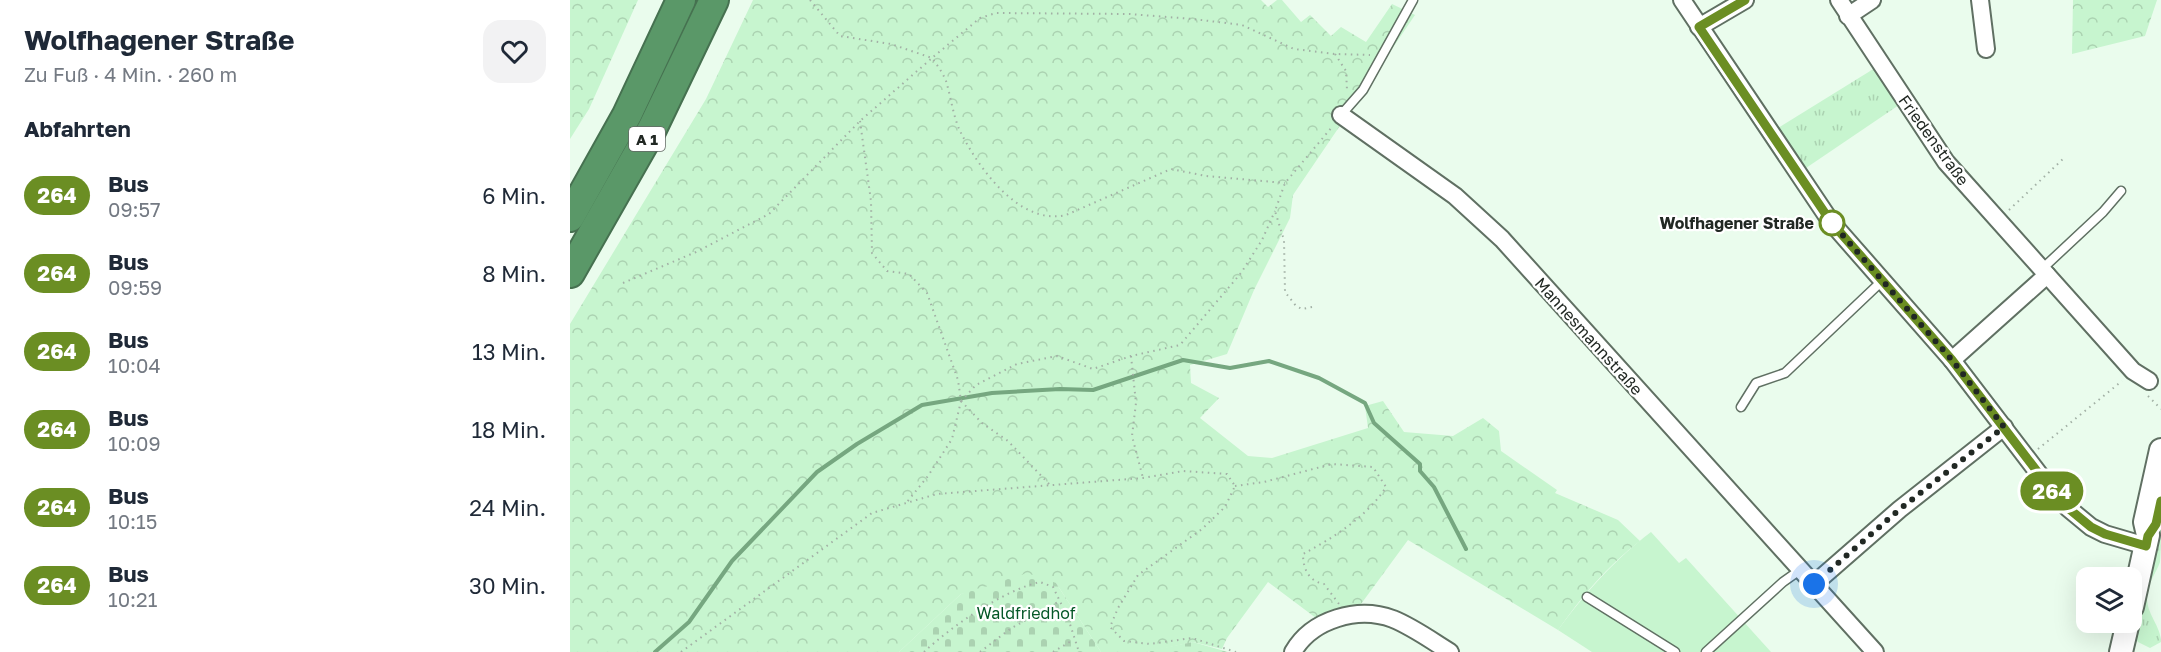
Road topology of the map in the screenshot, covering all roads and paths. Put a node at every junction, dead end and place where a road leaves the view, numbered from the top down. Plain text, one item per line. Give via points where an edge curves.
1 (681, 0) edge
2 (714, 0) edge
3 (810, 0) edge
4 (1413, 0) edge
5 (1682, 0) edge
6 (1745, 0) edge
7 (1839, 0) edge
8 (1872, 0) edge
9 (1980, 0) edge
10 (1848, 16) junction
11 (1699, 27) junction
12 (1986, 49) dead end
13 (1385, 52) junction
14 (1335, 54) junction
15 (932, 57) junction
16 (1345, 111) junction
17 (860, 121) junction
18 (2064, 158) dead end
19 (1285, 183) junction
20 (2121, 190) dead end
21 (1275, 212) junction
22 (570, 217) edge
23 (1997, 221) junction
24 (2044, 272) junction
25 (570, 273) edge
26 (1882, 281) junction
27 (623, 283) dead end
28 (1312, 307) dead end
29 (1131, 356) junction
30 (1952, 360) junction
31 (2133, 371) junction
32 (2149, 381) dead end
33 (961, 401) junction
34 (1741, 408) dead end
35 (2004, 427) junction
36 (2161, 450) edge
37 (2027, 458) junction
38 (1143, 478) junction
39 (1050, 485) junction
40 (1235, 486) junction
41 (2161, 502) edge
42 (906, 503) junction
43 (2147, 541) junction
44 (2141, 567) edge
45 (1800, 570) junction
46 (1814, 584) junction
47 (1587, 597) dead end
48 (1058, 602) junction
49 (1348, 615) junction
50 (2125, 633) edge
51 (1073, 640) junction
52 (681, 652) edge
53 (924, 652) edge
54 (980, 652) edge
55 (1053, 652) edge
56 (1079, 652) edge
57 (1236, 652) edge
58 (1293, 652) edge
59 (1450, 652) edge
60 (1675, 652) edge
61 (1706, 652) edge
62 (1875, 652) edge
63 (2121, 652) edge

1 - 22 highway, A 1 via 627,115
2 - 25 highway, A 1 via 652,129
3 - 15 path via 840,36 891,44
4 - 13 lane
5 - 11 street
6 - 11 street
7 - 10 street, Friedenstraße
8 - 10 street
9 - 12 street
10 - 23 street, Friedenstraße via 1936,149
11 - 26 street via 1831,222
13 - 14 path
13 - 16 lane via 1363,90
14 - 15 path via 1294,49 1242,26 1213,22 1129,14 996,13 980,18
14 - 16 path via 1346,71
15 - 17 path
15 - 19 path via 945,78 959,130 990,177 1004,195 1036,213 1050,217 1066,214 1171,169
16 - 19 path
16 - 45 street, Mannesmannstraße via 1455,196 1502,239
17 - 27 path via 769,214 696,252
17 - 33 path via 871,201 872,253 888,271 909,274 927,293 958,380
18 - 23 path
19 - 21 path
20 - 24 lane
21 - 28 path via 1284,240 1285,292 1296,306
21 - 29 path via 1241,273 1180,345
23 - 24 street, Friedenstraße
24 - 30 street
24 - 31 street, Friedenstraße
26 - 30 street
26 - 34 lane via 1785,373 1756,383
29 - 33 path via 1093,369 1057,356 1017,364 976,385
29 - 38 path via 1136,403 1132,436
30 - 35 street
31 - 32 street, Friedenstraße
31 - 37 path
33 - 39 path via 982,423 1008,441
33 - 42 path via 952,439
35 - 37 street
35 - 46 street via 1900,509
36 - 43 main road via 2145,522
37 - 43 street via 2079,518 2105,534
38 - 39 path
38 - 40 path via 1183,471 1227,474
39 - 42 path via 937,494
40 - 49 path via 1332,464 1373,467 1386,487 1374,506 1303,554 1308,575 1324,584
40 - 57 path via 1225,507 1202,529 1138,575 1110,627 1124,641 1150,644 1192,638
41 - 43 main road
42 - 52 path via 872,513
43 - 44 main road
45 - 46 street, Mannesmannstraße
45 - 61 lane
46 - 62 street, Mannesmannstraße
47 - 60 lane
48 - 51 path via 1068,618
48 - 53 path via 1053,587 1040,582 1029,584 938,638
48 - 54 path via 1010,629
49 - 58 street via 1308,634
49 - 59 street via 1390,618
50 - 63 main road
51 - 55 path
51 - 56 path

